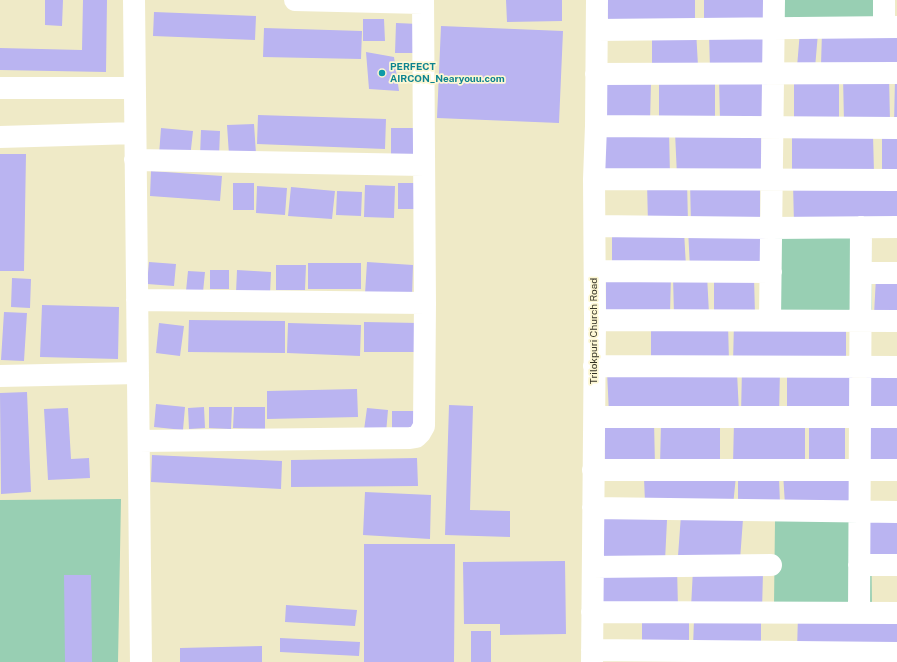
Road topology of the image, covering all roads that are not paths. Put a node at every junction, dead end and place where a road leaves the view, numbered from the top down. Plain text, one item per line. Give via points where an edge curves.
1 (134, 0) edge
2 (295, 0) edge
3 (597, 0) edge
4 (774, 0) edge
5 (884, 0) edge
6 (423, 2) edge
7 (890, 27) edge
8 (774, 28) junction
9 (597, 30) junction
10 (774, 73) junction
11 (897, 73) edge
12 (596, 74) junction
13 (0, 88) edge
14 (134, 88) junction
15 (596, 126) junction
16 (774, 126) junction
17 (897, 128) edge
18 (135, 133) junction
19 (0, 137) edge
20 (135, 160) junction
21 (424, 165) junction
22 (771, 178) junction
23 (594, 179) junction
24 (897, 180) edge
25 (595, 226) junction
26 (861, 227) junction
27 (897, 227) edge
28 (771, 228) junction
29 (594, 271) junction
30 (771, 272) junction
31 (861, 273) junction
32 (897, 273) edge
33 (137, 300) junction
34 (425, 303) junction
35 (770, 319) junction
36 (595, 320) junction
37 (860, 320) junction
38 (897, 320) edge
39 (594, 366) junction
40 (860, 367) junction
41 (897, 367) edge
42 (138, 373) junction
43 (0, 376) edge
44 (595, 417) junction
45 (860, 417) junction
46 (897, 417) edge
47 (139, 441) junction
48 (593, 470) junction
49 (860, 470) junction
50 (897, 470) edge
51 (593, 508) junction
52 (859, 511) junction
53 (897, 512) edge
54 (771, 565) dead end
55 (859, 565) junction
56 (897, 565) edge
57 (593, 567) junction
58 (592, 612) junction
59 (859, 613) junction
60 (897, 613) edge
61 (897, 653) edge
62 (592, 656) edge
63 (141, 662) edge

1 - 14 street
2 - 6 street
3 - 9 street, Trilokpuri Church Road
4 - 8 street
5 - 7 street
6 - 21 street
7 - 8 street
8 - 9 street
8 - 10 street
9 - 12 street, Trilokpuri Church Road
10 - 11 street
10 - 12 street
10 - 16 street
12 - 15 street, Trilokpuri Church Road
13 - 14 street
14 - 18 street
15 - 16 street
15 - 23 street, Trilokpuri Church Road
16 - 17 street
16 - 22 street
18 - 19 street
18 - 20 street
20 - 21 street
20 - 33 street
21 - 34 street
22 - 23 street
22 - 24 street
22 - 28 street
23 - 25 street, Trilokpuri Church Road
25 - 28 street
25 - 29 street, Trilokpuri Church Road
26 - 27 street
26 - 28 street
26 - 31 street
28 - 30 street
29 - 30 street
29 - 36 street, Trilokpuri Church Road
30 - 35 street
31 - 32 street
31 - 37 street
33 - 34 street
33 - 42 street
34 - 47 street via 424,426 416,437
35 - 36 street
35 - 37 street
36 - 39 street, Trilokpuri Church Road
37 - 38 street
37 - 40 street
39 - 40 street
39 - 44 street, Trilokpuri Church Road
40 - 41 street
40 - 45 street
42 - 43 street
42 - 47 street
44 - 45 street
44 - 48 street, Trilokpuri Church Road
45 - 46 street
45 - 49 street
47 - 63 street
48 - 49 street
48 - 51 street, Trilokpuri Church Road
49 - 50 street
49 - 52 street
51 - 52 street
51 - 57 street, Trilokpuri Church Road
52 - 53 street
52 - 55 street
54 - 57 street
55 - 56 street
55 - 59 street
57 - 58 street, Trilokpuri Church Road
58 - 59 street
58 - 62 street, Trilokpuri Church Road
59 - 60 street
61 - 62 street

